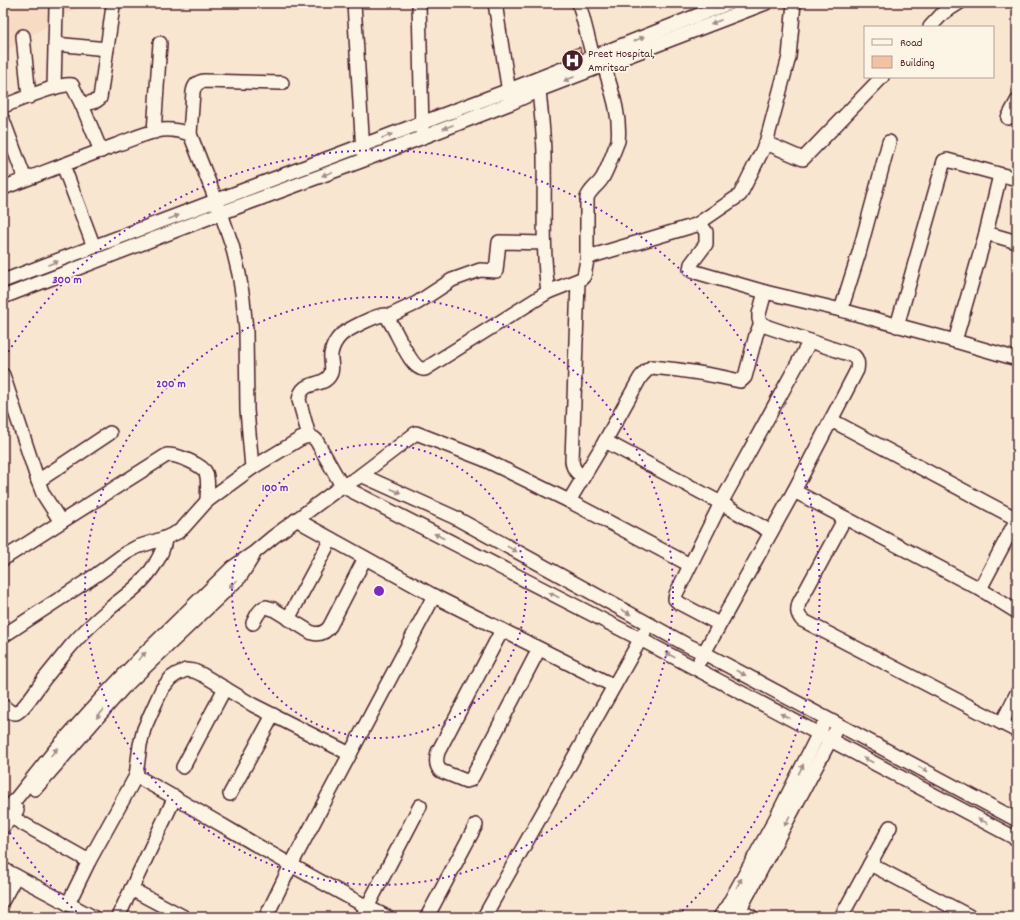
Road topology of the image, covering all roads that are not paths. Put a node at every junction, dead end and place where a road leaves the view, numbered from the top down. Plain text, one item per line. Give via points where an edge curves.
1 (354, 3) edge
2 (419, 3) edge
3 (495, 3) edge
4 (579, 3) edge
5 (729, 3) edge
6 (766, 3) edge
7 (794, 3) edge
8 (959, 3) edge
9 (113, 6) dead end
10 (56, 8) dead end
11 (931, 26) edge
12 (23, 36) dead end
13 (160, 42) dead end
14 (55, 44) junction
15 (107, 49) junction
16 (593, 57) junction
17 (604, 66) junction
18 (881, 78) edge
19 (282, 83) dead end
20 (54, 88) junction
21 (539, 90) junction
22 (510, 96) junction
23 (29, 97) junction
24 (1017, 101) edge
25 (82, 105) junction
26 (3, 106) edge
27 (1008, 118) dead end
28 (3, 120) edge
29 (422, 123) junction
30 (154, 132) junction
31 (190, 134) junction
32 (422, 137) junction
33 (766, 142) junction
34 (889, 142) dead end
35 (363, 146) junction
36 (101, 150) junction
37 (364, 160) junction
38 (63, 165) junction
39 (1000, 175) junction
40 (1017, 179) edge
41 (25, 180) junction
42 (3, 188) edge
43 (219, 207) junction
44 (696, 226) junction
45 (986, 233) junction
46 (1017, 242) edge
47 (544, 243) junction
48 (94, 247) junction
49 (587, 260) junction
50 (3, 281) edge
51 (578, 281) junction
52 (548, 292) junction
53 (765, 292) junction
54 (3, 297) edge
55 (841, 310) junction
56 (387, 317) junction
57 (761, 323) junction
58 (897, 326) junction
59 (810, 341) junction
60 (955, 341) junction
61 (1017, 359) edge
62 (3, 375) edge
63 (831, 420) junction
64 (110, 433) dead end
65 (309, 436) junction
66 (605, 441) junction
67 (252, 468) junction
68 (361, 474) junction
69 (583, 477) junction
70 (38, 481) junction
71 (342, 486) junction
72 (794, 491) junction
73 (208, 501) junction
74 (569, 501) junction
75 (721, 503) junction
76 (845, 518) junction
77 (297, 519) junction
78 (1017, 519) edge
79 (61, 522) junction
80 (771, 532) junction
81 (165, 538) junction
82 (331, 539) junction
83 (365, 558) junction
84 (3, 559) edge
85 (690, 565) junction
86 (980, 589) junction
87 (434, 596) junction
88 (1017, 612) edge
89 (288, 619) junction
90 (253, 623) dead end
91 (648, 624) junction
92 (719, 624) junction
93 (502, 630) junction
94 (3, 636) edge
95 (640, 639) junction
96 (539, 649) junction
97 (704, 653) junction
98 (695, 668) junction
99 (614, 686) junction
100 (225, 688) junction
101 (1017, 693) edge
102 (3, 706) edge
103 (273, 715) junction
104 (826, 718) junction
105 (1002, 723) junction
106 (839, 725) junction
107 (1017, 731) edge
108 (824, 737) junction
109 (350, 754) junction
110 (183, 766) dead end
111 (136, 776) junction
112 (230, 794) dead end
113 (175, 797) junction
114 (420, 806) dead end
115 (6, 819) edge
116 (1017, 820) edge
117 (476, 825) dead end
118 (890, 827) dead end
119 (1017, 839) edge
120 (89, 861) junction
121 (870, 864) junction
122 (291, 865) junction
123 (3, 869) edge
124 (16, 876) junction
125 (131, 889) junction
126 (3, 900) edge
127 (68, 904) junction
128 (734, 911) edge
129 (364, 912) edge
130 (93, 917) edge
131 (118, 917) edge
132 (184, 917) edge
133 (266, 917) edge
134 (387, 917) edge
135 (427, 917) edge
136 (484, 917) edge
137 (720, 917) edge
138 (752, 917) edge
139 (841, 917) edge
140 (971, 917) edge

1 - 35 street
2 - 29 street
3 - 22 street
4 - 16 street
16 -> 5 street
6 -> 17 street
7 - 33 street via 789,58
8 - 11 street via 943,13
9 - 15 street
10 - 14 street
12 - 23 street
13 - 30 street
14 - 15 street
14 - 20 street
15 - 25 street via 100,98
16 - 22 street
17 -> 21 street
17 - 49 street via 617,111 618,141 604,176 588,194
18 - 33 street via 803,159
19 - 31 street via 198,83 193,92
20 - 23 street
20 - 25 street via 72,85
21 - 22 street
21 - 47 street via 544,155
22 - 29 street
22 -> 32 street
23 - 26 street
24 - 27 street
25 - 36 street
28 - 41 street
29 - 32 street
35 -> 29 street
30 - 31 street via 173,130
30 - 36 street
31 - 43 street
32 - 37 street
33 - 44 street via 740,195
34 - 55 street
35 - 37 street
35 - 43 street
36 - 38 street
37 -> 43 street
38 - 41 street
38 - 48 street
39 - 40 street
39 - 45 street
39 - 58 street via 944,161
41 - 42 street
48 -> 43 street
43 - 54 street
43 - 67 street via 232,245 243,299
44 - 49 street via 592,256
44 - 53 street via 701,225 705,229 706,244 691,264 692,271
45 - 46 street
45 - 60 street
47 - 52 street
47 - 56 street via 499,242 496,271 480,270 452,280 416,303
50 -> 48 street
49 - 51 street via 583,278
51 - 52 street
51 - 69 street via 572,461 574,469
52 - 56 street via 422,370 401,343
53 - 55 street
53 - 57 street via 759,314
55 - 58 street
56 - 65 street via 377,316 341,335 334,344 331,354 331,374 323,381 302,390 299,400
57 - 59 street
57 - 66 street via 742,380 652,367 640,378
58 - 60 street
59 - 63 street via 857,359 857,370
59 - 75 street
60 - 61 street
62 - 70 street
63 - 72 street
63 - 78 street
64 - 70 street
65 - 67 street
65 - 71 street via 316,440
66 - 69 street
66 - 75 street
67 - 73 street
68 - 71 street
68 - 74 street via 416,433 483,459
68 -> 91 street via 454,517
69 - 74 street
70 - 79 street
71 - 77 street
95 -> 71 street
72 - 76 street
72 - 80 street
73 - 79 street via 207,475 204,470 197,465 167,455
73 - 81 street via 183,528
74 - 85 street
75 - 80 street
75 - 85 street
76 - 86 street
76 - 105 street via 799,603 798,616
77 - 82 street
77 - 115 street via 255,552 240,577 123,688
78 - 86 street
79 - 84 street
80 - 92 street
81 - 94 street via 126,554
81 - 102 street via 165,546 159,558 137,587 83,633 21,709 14,713
82 - 83 street
82 - 89 street
83 - 87 street
83 - 89 street via 328,629 320,634 312,633
85 - 92 street via 675,599
86 - 88 street
87 - 93 street
87 - 109 street
89 - 90 street via 266,607 261,609
91 - 95 street
91 - 97 street
92 - 97 street
93 - 96 street
93 - 96 street via 438,752 436,759 441,771 466,781 470,780
98 -> 95 street
95 - 99 street
96 - 99 street
97 - 98 street
97 -> 104 street
108 -> 98 street
99 - 136 street
100 - 103 street
100 - 110 street
100 - 111 street via 203,675 186,670 171,678 162,689 144,729
101 - 105 street
103 - 109 street
103 - 112 street
104 - 106 street
104 - 108 street
105 - 107 street
106 - 108 street
106 -> 116 street
119 -> 108 street
108 - 128 street
109 - 122 street
111 - 113 street
111 - 120 street
113 - 122 street
113 - 125 street
114 - 129 street
115 - 120 street
117 - 135 street
118 - 121 street
120 - 127 street
121 - 139 street
121 - 140 street
122 - 129 street
122 - 133 street
123 - 124 street
124 - 126 street
124 - 127 street
125 - 131 street
125 - 132 street
127 - 130 street
128 - 137 street
128 - 138 street
129 - 134 street

